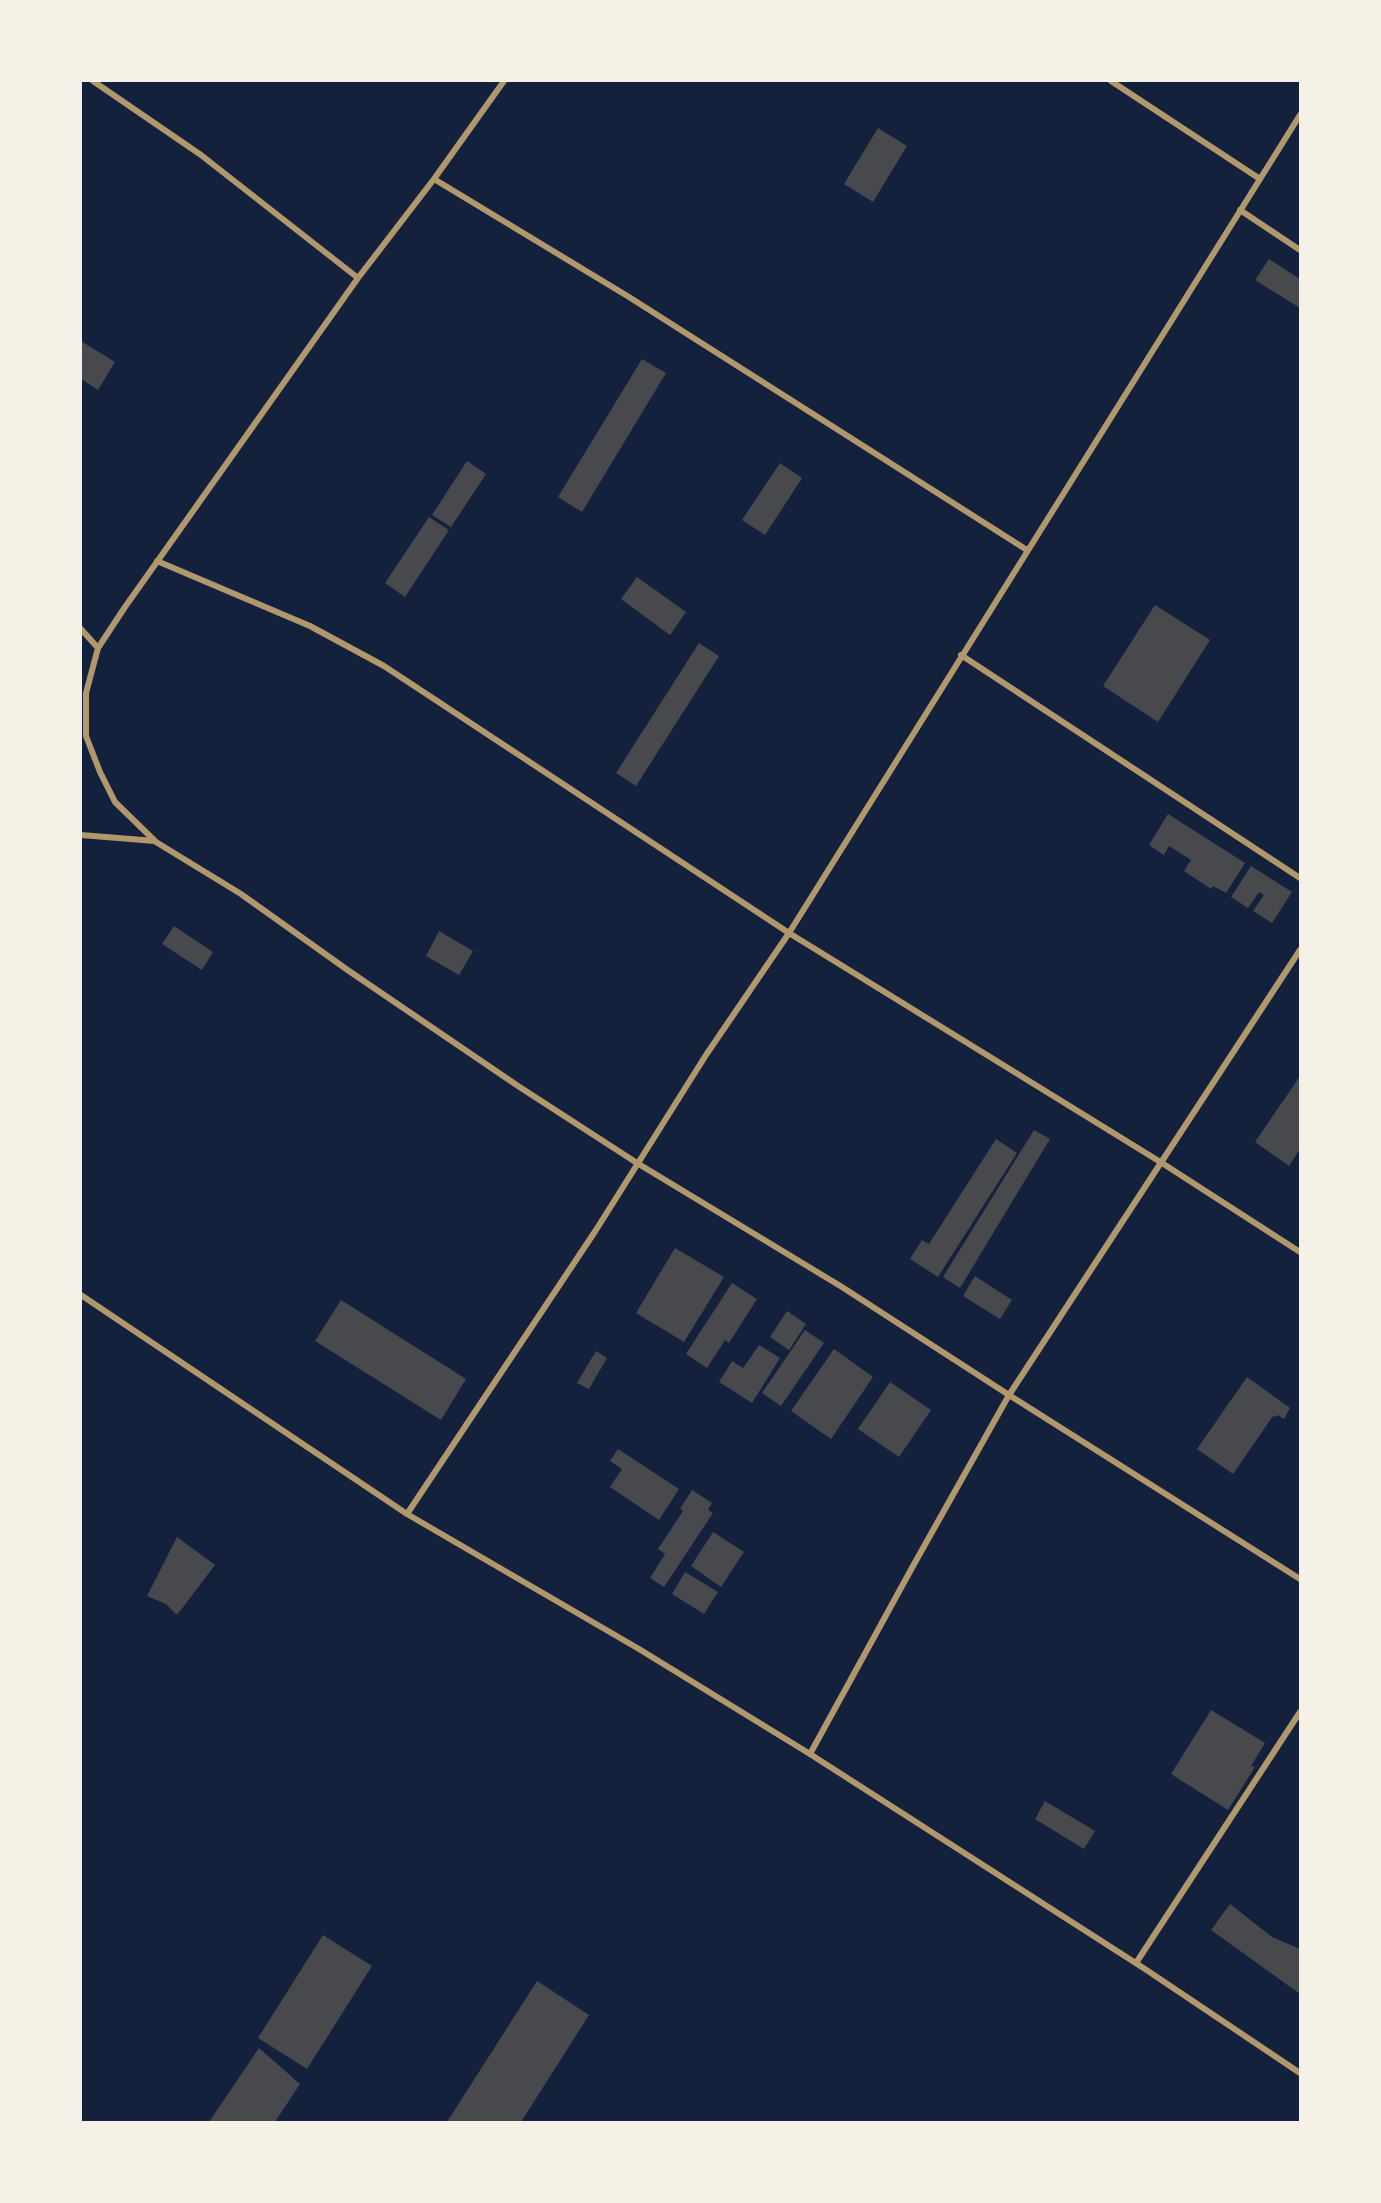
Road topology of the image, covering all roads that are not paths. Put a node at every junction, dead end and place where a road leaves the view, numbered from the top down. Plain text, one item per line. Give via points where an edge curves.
1 (93, 81) edge
2 (504, 81) edge
3 (1112, 81) edge
4 (1300, 115) edge
5 (435, 179) junction
6 (1260, 179) junction
7 (1240, 210) junction
8 (1300, 250) edge
9 (358, 278) junction
10 (1027, 550) junction
11 (157, 561) junction
12 (81, 629) edge
13 (98, 648) junction
14 (961, 654) junction
15 (84, 693) edge
16 (81, 835) edge
17 (156, 842) junction
18 (1300, 878) edge
19 (789, 933) junction
20 (1300, 950) edge
21 (637, 1162) junction
22 (1162, 1163) junction
23 (1300, 1252) edge
24 (81, 1295) edge
25 (1009, 1395) junction
26 (407, 1514) junction
27 (1300, 1579) edge
28 (1300, 1712) edge
29 (810, 1754) junction
30 (1136, 1963) junction
31 (1300, 2073) edge

1 - 9 street via 201,155
2 - 5 street
3 - 6 street
4 - 6 street
5 - 9 street
5 - 10 street via 629,297
6 - 7 street
7 - 8 street
7 - 10 street
9 - 11 street
10 - 14 street
11 - 13 street
11 - 19 street via 310,626 384,666
12 - 13 street
13 - 15 street
14 - 18 street
14 - 19 street
15 - 17 street via 86,736 100,772 115,802
16 - 17 street
17 - 21 street via 241,894 508,1080
19 - 21 street
19 - 22 street
20 - 22 street
21 - 25 street
21 - 26 street
22 - 23 street
22 - 25 street
24 - 26 street
25 - 27 street
25 - 29 street
26 - 29 street
28 - 30 street
29 - 30 street
30 - 31 street

